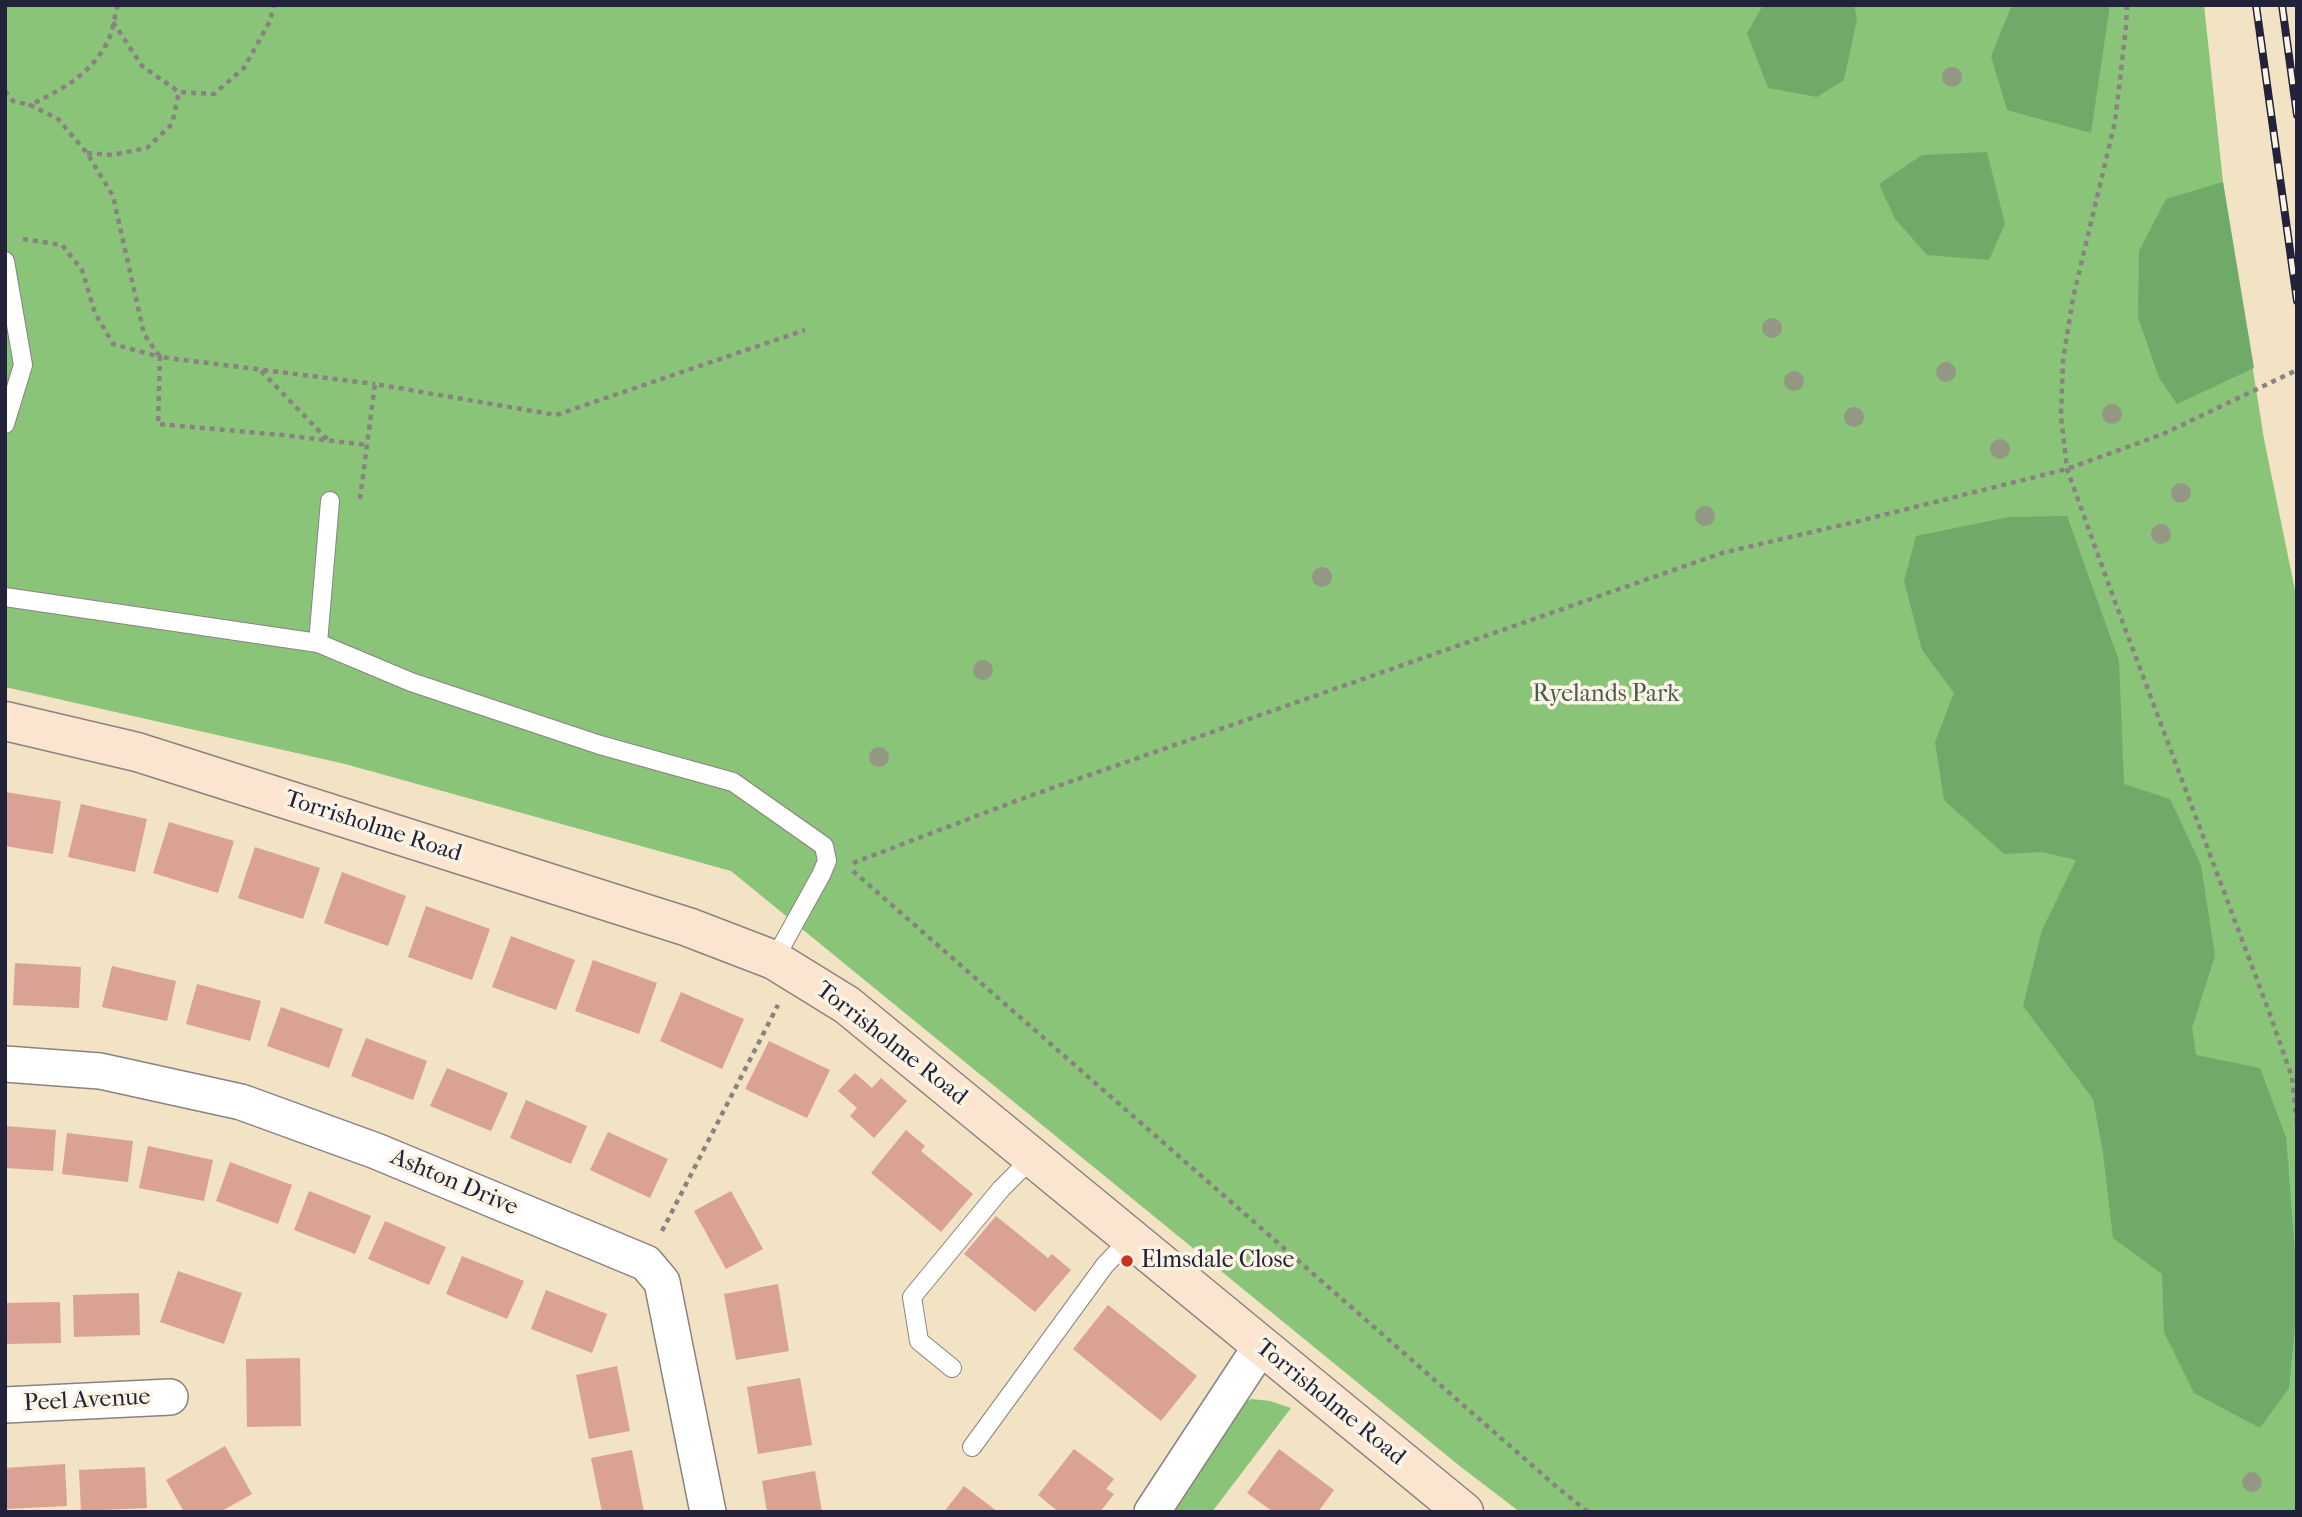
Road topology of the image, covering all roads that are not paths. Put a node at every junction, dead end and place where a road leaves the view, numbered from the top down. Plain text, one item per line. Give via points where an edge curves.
1 (5, 261) edge
2 (6, 420) edge
3 (330, 501) road end
4 (5, 597) edge
5 (318, 643) junction
6 (5, 721) edge
7 (784, 967) junction
8 (5, 1064) edge
9 (1033, 1157) junction
10 (1131, 1238) junction
11 (1261, 1346) junction
12 (952, 1368) dead end
13 (170, 1397) dead end
14 (5, 1405) edge
15 (972, 1447) dead end
16 (708, 1512) edge
17 (1152, 1512) edge
18 (1464, 1512) edge

1 - 2 lane via 23,365
3 - 5 lane
4 - 5 lane
5 - 7 lane via 411,682 600,745 733,782 824,846 827,862
6 - 7 main road, Torrisholme Road via 136,751 688,927
7 - 9 main road, Torrisholme Road via 847,1004
8 - 16 street, Ashton Drive via 100,1071 241,1102 376,1150 646,1263 662,1282
9 - 10 main road, Torrisholme Road
9 - 12 lane via 912,1297 919,1341
10 - 11 main road, Torrisholme Road
10 - 15 lane via 1105,1265
11 - 17 street
11 - 18 main road, Torrisholme Road
13 - 14 street, Peel Avenue

